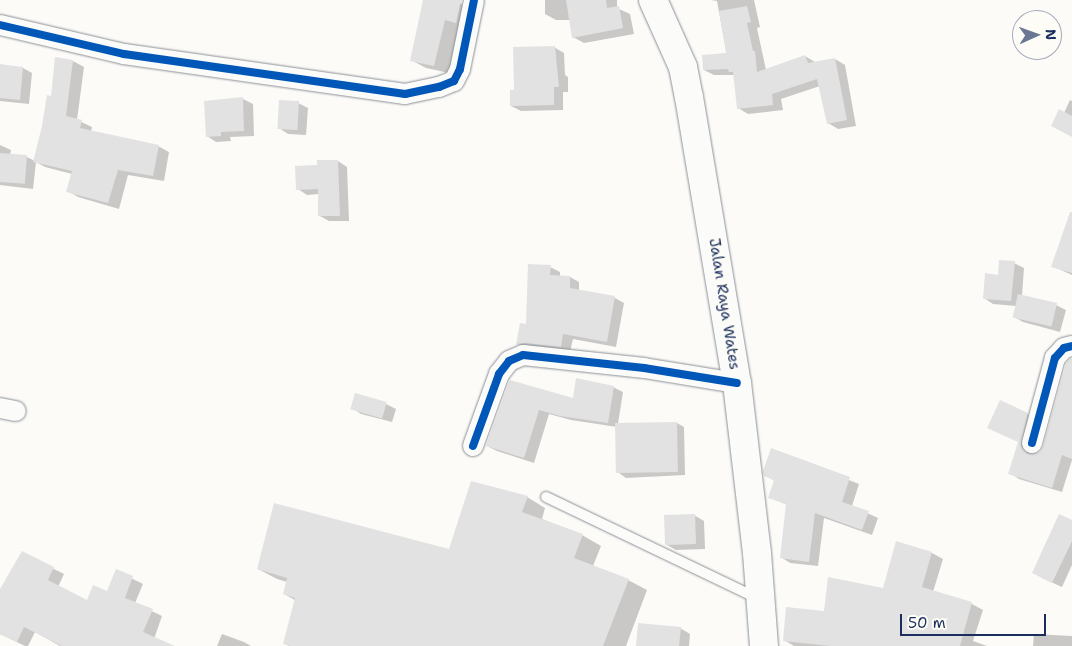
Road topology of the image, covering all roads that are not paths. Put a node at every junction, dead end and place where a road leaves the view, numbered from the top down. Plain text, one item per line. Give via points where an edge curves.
1 (474, 0) edge
2 (653, 0) edge
3 (0, 25) edge
4 (1072, 346) edge
5 (737, 383) junction
6 (1032, 443) dead end
7 (473, 446) dead end
8 (546, 497) dead end
9 (760, 600) junction
10 (764, 646) edge

1 - 3 street via 460,69 454,81 405,94 124,54
2 - 5 highway, Jalan Raya Wates via 683,67
4 - 6 street via 1064,348 1055,358
5 - 7 street via 644,368 523,355 509,361 500,374
5 - 9 highway, Jalan Raya Wates
8 - 9 lane
9 - 10 highway, Jalan Raya Wates

